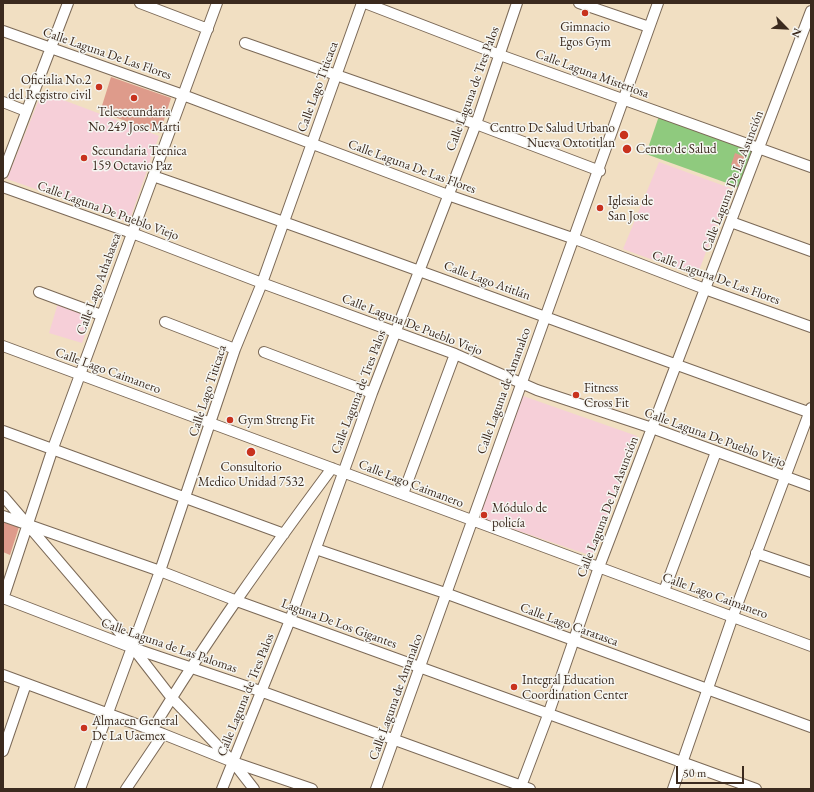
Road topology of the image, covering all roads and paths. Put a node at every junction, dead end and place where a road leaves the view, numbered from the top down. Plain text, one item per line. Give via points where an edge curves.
1 (68, 3) edge
2 (140, 3) edge
3 (217, 3) edge
4 (363, 3) edge
5 (517, 3) edge
6 (579, 3) edge
7 (658, 3) edge
8 (811, 11) edge
9 (649, 27) junction
10 (208, 29) junction
11 (3, 31) edge
12 (245, 43) dead end
13 (50, 49) junction
14 (500, 55) junction
15 (336, 75) junction
16 (183, 95) junction
17 (624, 100) junction
18 (3, 102) edge
19 (26, 111) junction
20 (476, 124) junction
21 (311, 143) junction
22 (759, 148) junction
23 (811, 167) edge
24 (600, 171) junction
25 (3, 172) edge
26 (153, 176) junction
27 (3, 187) edge
28 (448, 195) junction
29 (283, 222) junction
30 (731, 222) junction
31 (132, 233) junction
32 (575, 239) junction
33 (811, 250) edge
34 (419, 270) junction
35 (262, 283) junction
36 (705, 289) junction
37 (39, 292) dead end
38 (101, 315) junction
39 (545, 316) junction
40 (165, 322) dead end
41 (811, 327) edge
42 (396, 332) junction
43 (3, 346) edge
44 (235, 350) junction
45 (264, 352) dead end
46 (455, 354) junction
47 (676, 366) junction
48 (80, 375) junction
49 (522, 382) junction
50 (372, 393) junction
51 (811, 411) edge
52 (212, 422) junction
53 (652, 428) junction
54 (3, 431) edge
55 (53, 448) junction
56 (716, 452) junction
57 (332, 468) junction
58 (343, 472) junction
59 (785, 476) junction
60 (811, 486) edge
61 (403, 494) junction
62 (3, 496) edge
63 (185, 498) junction
64 (3, 516) edge
65 (472, 520) junction
66 (28, 525) junction
67 (284, 534) junction
68 (316, 549) junction
69 (756, 553) junction
70 (599, 568) junction
71 (160, 571) junction
72 (811, 572) edge
73 (664, 591) junction
74 (445, 593) junction
75 (3, 599) edge
76 (237, 601) junction
77 (733, 616) junction
78 (290, 620) junction
79 (573, 640) junction
80 (811, 646) edge
81 (133, 648) junction
82 (192, 667) junction
83 (420, 667) junction
84 (3, 675) edge
85 (26, 684) junction
86 (707, 688) junction
87 (263, 692) junction
88 (171, 697) junction
89 (109, 714) junction
90 (548, 714) junction
91 (811, 727) edge
92 (152, 730) junction
93 (164, 734) junction
94 (394, 739) junction
95 (3, 751) edge
96 (233, 762) junction
97 (682, 762) junction
98 (524, 788) edge
99 (80, 789) edge
100 (126, 789) edge
101 (222, 789) edge
102 (254, 789) edge
103 (312, 789) edge
104 (376, 789) edge
105 (673, 789) edge
106 (756, 789) edge

1 - 13 street
2 - 10 street
3 - 10 street, Calle Lago Athabasca
4 - 14 street, Calle Laguna Misteriosa
4 - 15 street, Calle Lago Titicaca
5 - 14 street, Calle Laguna de Tres Palos
6 - 9 street
7 - 9 street, Calle Laguna de Amanalco
8 - 22 street, Calle Laguna De La Asunción
9 - 17 street, Calle Laguna de Amanalco
10 - 16 street, Calle Lago Athabasca
11 - 13 street, Calle Laguna De Las Flores
12 - 15 street
13 - 16 street, Calle Laguna De Las Flores
13 - 19 street
14 - 17 street, Calle Laguna Misteriosa
14 - 20 street, Calle Laguna de Tres Palos
15 - 20 street
15 - 21 street, Calle Lago Titicaca
16 - 21 street, Calle Laguna De Las Flores
16 - 26 street, Calle Lago Athabasca
17 - 22 street, Calle Laguna Misteriosa
17 - 24 street, Calle Laguna de Amanalco
18 - 19 street
19 - 25 street
20 - 24 street
20 - 28 street, Calle Laguna de Tres Palos
21 - 28 street, Calle Laguna De Las Flores
21 - 29 street, Calle Lago Titicaca
22 - 23 street, Calle Laguna Misteriosa
22 - 30 street, Calle Laguna De La Asunción
24 - 32 street, Calle Laguna de Amanalco
26 - 29 street, Calle Lago Atitlán
26 - 31 street, Calle Lago Athabasca
27 - 31 street, Calle Laguna De Pueblo Viejo
28 - 32 street, Calle Laguna De Las Flores
28 - 34 street, Calle Laguna de Tres Palos
29 - 34 street, Calle Lago Atitlán
29 - 35 street, Calle Lago Titicaca
30 - 33 street
30 - 36 street, Calle Laguna De La Asunción
31 - 35 street, Calle Laguna De Pueblo Viejo
31 - 38 street, Calle Lago Athabasca
32 - 36 street, Calle Laguna De Las Flores
32 - 39 street, Calle Laguna de Amanalco
34 - 39 street, Calle Lago Atitlán
34 - 42 street, Calle Laguna de Tres Palos
35 - 42 street, Calle Laguna De Pueblo Viejo
35 - 44 street, Calle Lago Titicaca
36 - 41 street, Calle Laguna De Las Flores
36 - 47 street, Calle Laguna De La Asunción
37 - 38 street
38 - 48 street, Calle Lago Athabasca
39 - 47 street, Calle Lago Atitlán
39 - 49 street, Calle Laguna de Amanalco
40 - 44 street
42 - 46 street, Calle Laguna De Pueblo Viejo
42 - 50 street, Calle Laguna de Tres Palos
43 - 48 street, Calle Lago Caimanero
44 - 52 street, Calle Lago Titicaca
45 - 50 street
46 - 49 street, Calle Laguna De Pueblo Viejo
46 - 61 street
47 - 51 street, Calle Lago Atitlán
47 - 53 street, Calle Laguna De La Asunción
48 - 52 street, Calle Lago Caimanero
48 - 55 street, Calle Lago Athabasca
49 - 53 street, Calle Laguna De Pueblo Viejo via 537,390
49 - 65 street, Calle Laguna de Amanalco
50 - 58 street, Calle Laguna de Tres Palos
51 - 59 street
52 - 57 street, Calle Lago Caimanero
52 - 63 street, Calle Lago Titicaca
53 - 56 street, Calle Laguna De Pueblo Viejo
53 - 70 street, Calle Laguna De La Asunción
54 - 55 street
55 - 63 street
55 - 66 street, Calle Lago Athabasca
56 - 59 street, Calle Laguna De Pueblo Viejo
56 - 73 street
57 - 58 street, Calle Lago Caimanero
57 - 67 street
58 - 61 street, Calle Lago Caimanero
58 - 68 street, Calle Laguna de Tres Palos
59 - 60 street, Calle Laguna De Pueblo Viejo
59 - 69 street
61 - 65 street, Calle Lago Caimanero
62 - 66 street
63 - 67 street
63 - 71 street, Calle Lago Titicaca
64 - 66 street, Laguna De Los Gigantes
65 - 70 street, Calle Lago Caimanero
65 - 74 street, Calle Laguna de Amanalco
66 - 71 street, Laguna De Los Gigantes
66 - 75 street, Calle Lago Athabasca
66 - 81 street
67 - 76 street
68 - 74 street, Calle Lago Caratasca
68 - 78 street, Calle Laguna de Tres Palos
69 - 72 street
69 - 77 street
70 - 73 street, Calle Lago Caimanero
70 - 79 street, Calle Laguna De La Asunción
71 - 76 street, Laguna De Los Gigantes
71 - 81 street, Calle Lago Titicaca
73 - 77 street, Calle Lago Caimanero
74 - 79 street, Calle Lago Caratasca
74 - 83 street, Calle Laguna de Amanalco
75 - 81 street, Calle Laguna de Las Palomas
76 - 78 street, Laguna De Los Gigantes
76 - 82 street
77 - 80 street, Calle Lago Caimanero
77 - 86 street
78 - 83 street, Laguna De Los Gigantes
78 - 87 street, Calle Laguna de Tres Palos
79 - 86 street, Calle Lago Caratasca
79 - 90 street, Calle Laguna De La Asunción
81 - 82 street, Calle Laguna de Las Palomas
81 - 88 street
81 - 89 street, Calle Lago Titicaca
82 - 87 street, Calle Laguna de Las Palomas
82 - 88 street
83 - 90 street, Laguna De Los Gigantes
83 - 94 street, Calle Laguna de Amanalco
84 - 85 street
85 - 89 street
85 - 95 street
86 - 91 street, Calle Lago Caratasca
86 - 97 street
87 - 94 street, Calle Laguna de Las Palomas
87 - 96 street, Calle Laguna de Tres Palos
88 - 92 street
88 - 96 street
89 - 92 street
89 - 99 street, Calle Lago Titicaca
90 - 97 street, Laguna De Los Gigantes
90 - 98 street, Calle Laguna De La Asunción
92 - 93 street
93 - 96 street
93 - 100 street
94 - 98 street, Calle Laguna de Las Palomas
94 - 104 street, Calle Laguna de Amanalco
96 - 101 street, Calle Laguna de Tres Palos
96 - 102 street
96 - 103 street
97 - 105 street
97 - 106 street, Laguna De Los Gigantes

